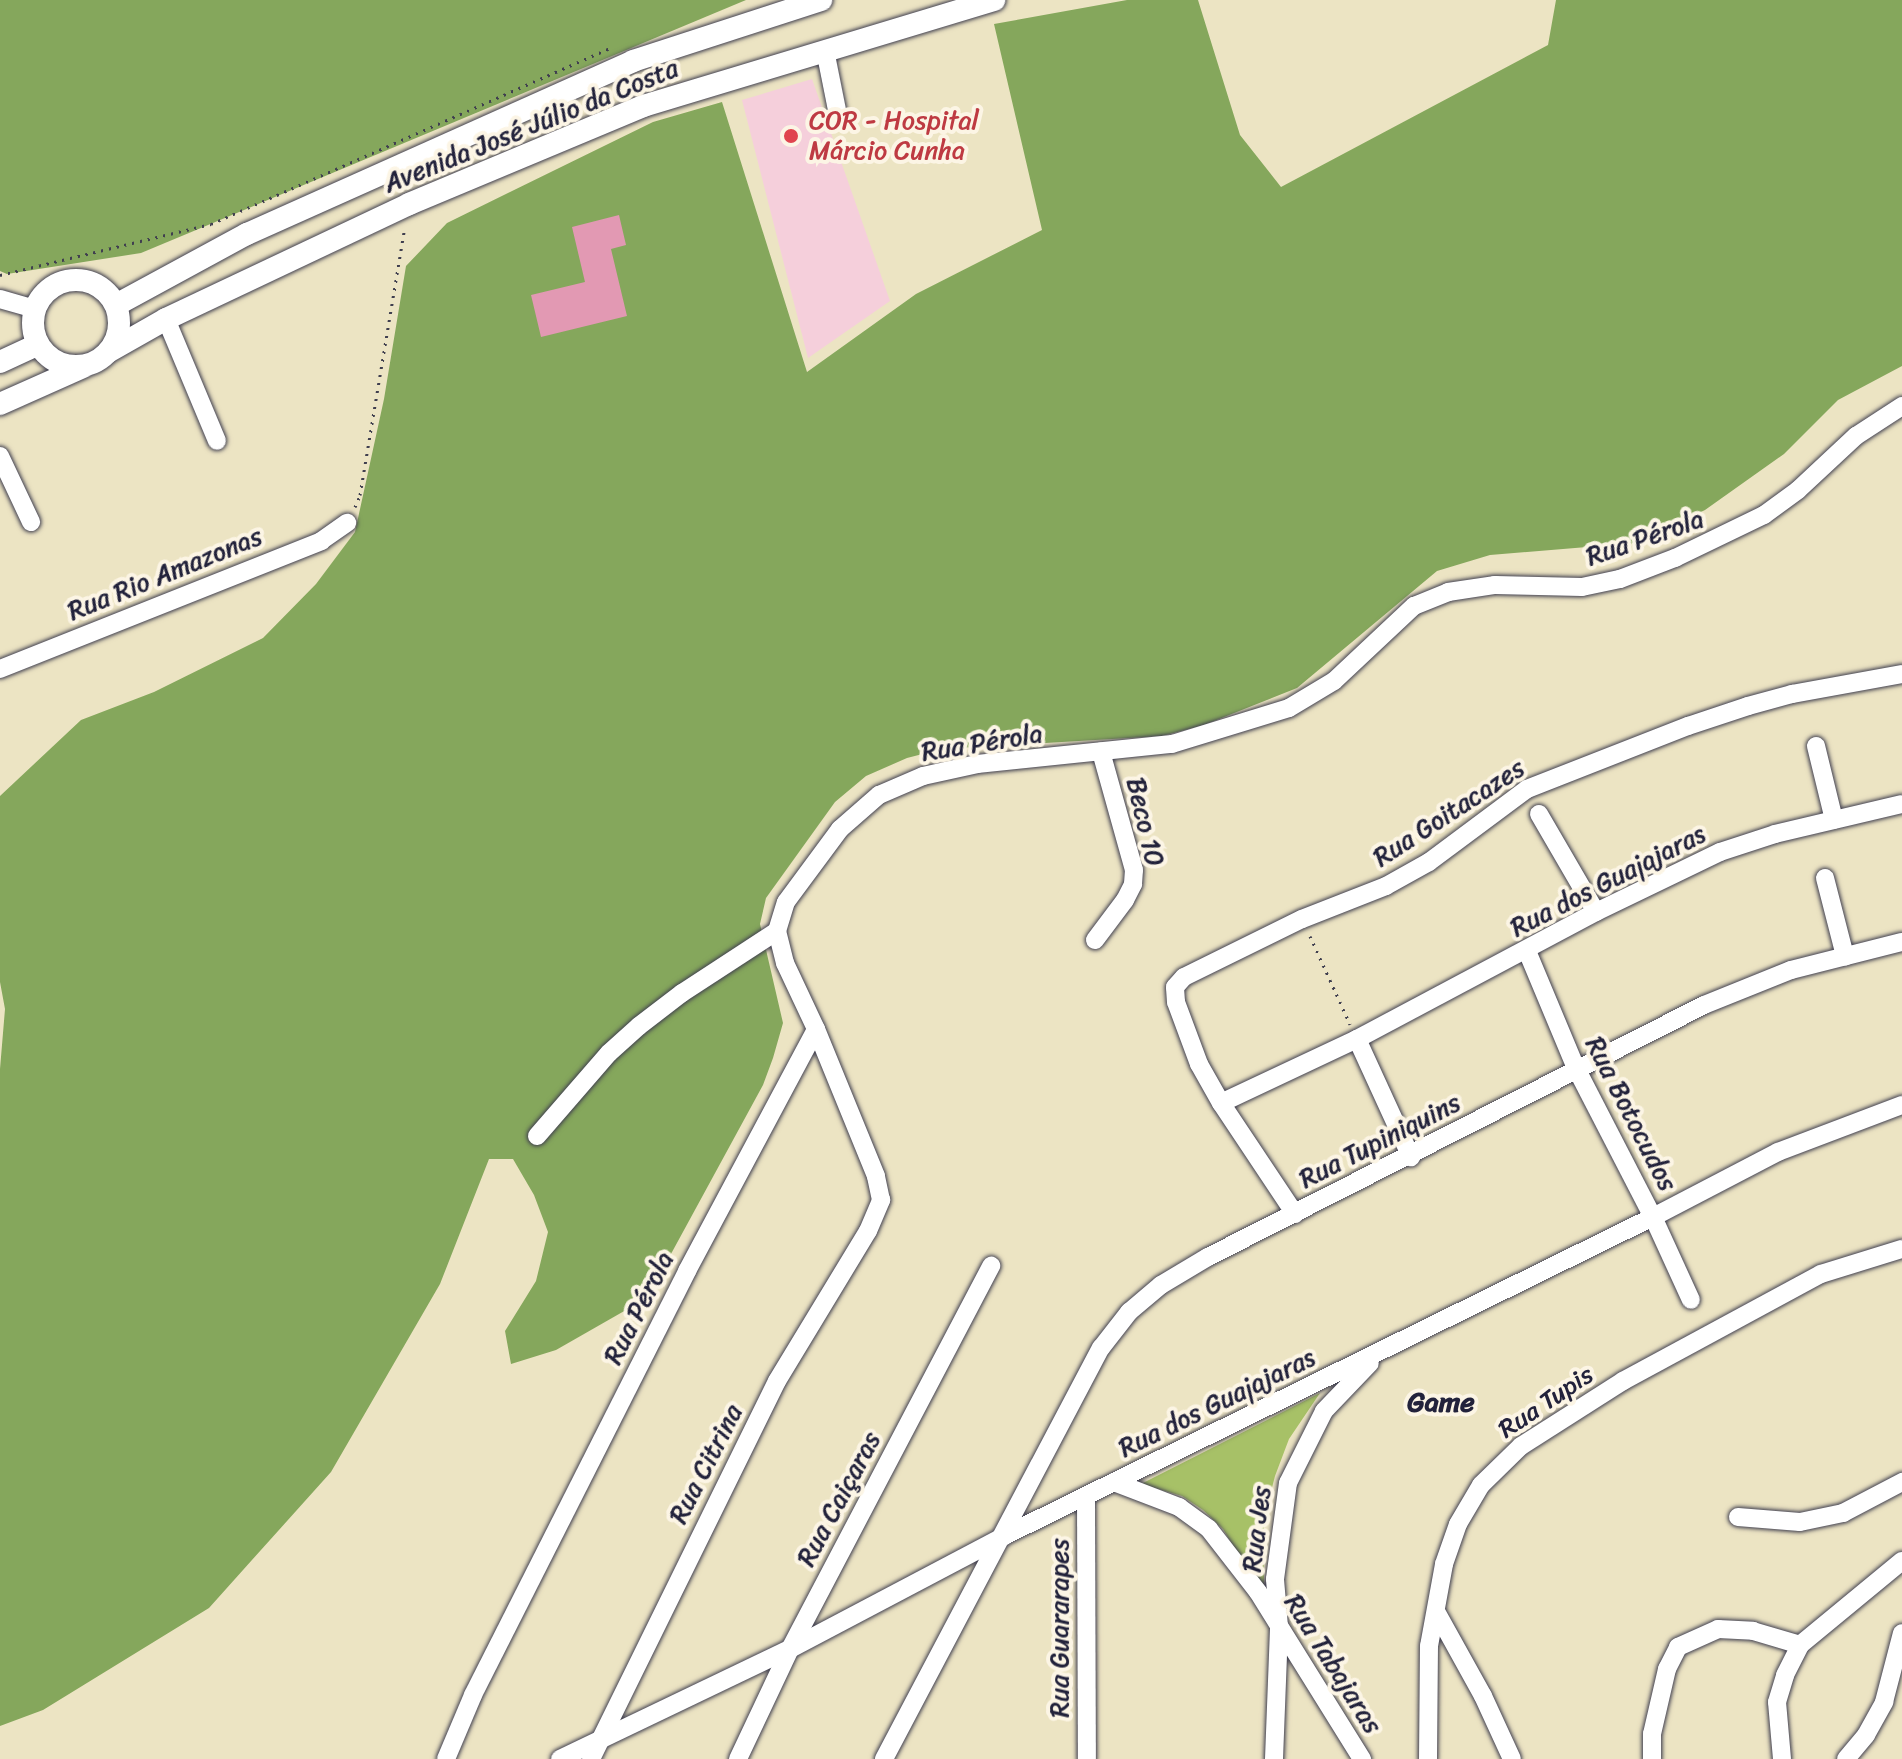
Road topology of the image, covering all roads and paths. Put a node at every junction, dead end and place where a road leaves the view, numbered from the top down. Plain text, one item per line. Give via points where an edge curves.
1 (821, 0) edge
2 (994, 0) edge
3 (618, 45) dead end
4 (825, 50) junction
5 (838, 115) dead end
6 (409, 204) junction
7 (0, 275) edge
8 (0, 299) edge
9 (116, 305) junction
10 (34, 309) junction
11 (166, 319) junction
12 (37, 345) junction
13 (108, 352) junction
14 (0, 362) edge
15 (88, 365) junction
16 (0, 404) edge
17 (1902, 406) edge
18 (217, 441) dead end
19 (0, 456) edge
20 (31, 522) dead end
21 (347, 523) joint
22 (0, 669) edge
23 (1902, 674) edge
24 (1816, 746) dead end
25 (1101, 752) junction
26 (1902, 804) edge
27 (1539, 814) dead end
28 (1834, 820) junction
29 (1825, 878) dead end
30 (1596, 912) junction
31 (1302, 919) junction
32 (777, 931) junction
33 (1095, 940) dead end
34 (1902, 942) edge
35 (1527, 951) junction
36 (1845, 956) junction
37 (816, 1029) junction
38 (1357, 1039) junction
39 (1576, 1068) junction
40 (1221, 1103) junction
41 (1902, 1105) edge
42 (537, 1136) dead end
43 (1411, 1157) junction
44 (1295, 1214) junction
45 (1653, 1217) junction
46 (1902, 1249) edge
47 (991, 1266) dead end
48 (1691, 1300) dead end
49 (1393, 1344) junction
50 (1114, 1482) junction
51 (1902, 1482) edge
52 (1086, 1498) junction
53 (1738, 1517) dead end
54 (1004, 1536) junction
55 (1902, 1561) edge
56 (1437, 1613) junction
57 (1279, 1627) junction
58 (1902, 1633) edge
59 (1800, 1645) junction
60 (790, 1649) junction
61 (597, 1740) junction
62 (446, 1759) edge
63 (560, 1759) edge
64 (591, 1759) edge
65 (738, 1759) edge
66 (884, 1759) edge
67 (1087, 1759) edge
68 (1274, 1759) edge
69 (1362, 1759) edge
70 (1428, 1759) edge
71 (1512, 1759) edge
72 (1652, 1759) edge
73 (1782, 1759) edge
74 (1846, 1759) edge

1 - 9 main road, Avenida José Júlio da Costa via 633,61 247,234
2 - 4 main road, Avenida José Júlio da Costa
3 - 7 path via 211,224
4 - 5 street
4 - 6 main road, Avenida José Júlio da Costa via 643,106
6 - 11 main road, Avenida José Júlio da Costa
6 - 21 path via 360,495
8 - 10 street
9 - 10 main road via 98,286 74,279 57,283
9 - 13 main road via 119,330
10 - 12 main road
11 - 13 main road, Avenida José Júlio da Costa
11 - 18 street
12 - 14 main road
12 - 15 main road via 59,364
13 - 15 main road
15 - 16 main road
17 - 25 street, Rua Pérola via 1856,436 1764,515 1701,547 1620,579 1582,587 1495,585 1448,592 1414,606 1334,681 1289,708 1172,744
19 - 20 street
21 - 22 street, Rua Rio Amazonas via 321,541
23 - 31 street, Rua Goitacazes via 1748,706 1527,789 1429,862 1386,886
24 - 28 street
25 - 32 street, Rua Pérola via 977,764 923,776 879,795 840,829 805,873 786,902
25 - 33 street, Beco 10 via 1134,870 1125,900
26 - 28 street, Rua dos Guajajaras
27 - 30 street
28 - 30 street, Rua dos Guajajaras via 1720,852
29 - 36 street
30 - 35 street, Rua dos Guajajaras
31 - 38 path
31 - 40 street, Rua Goitacazes via 1199,968 1175,987 1180,1017
32 - 37 street via 785,963
32 - 42 street via 639,1026
34 - 36 street, Rua Tupiniquins
35 - 38 street, Rua dos Guajajaras
35 - 39 street, Rua Botocudos
36 - 39 street, Rua Tupiniquins via 1791,970 1704,1005
37 - 61 street, Rua Citrina via 881,1200 868,1231 777,1381
37 - 62 street, Rua Pérola via 679,1285
38 - 40 street, Rua dos Guajajaras
38 - 43 street
39 - 43 street, Rua Tupiniquins
39 - 45 street, Rua Botocudos
40 - 44 street
41 - 45 street, Rua dos Guajajaras via 1778,1152
43 - 44 street, Rua Tupiniquins
44 - 54 street, Rua Tupiniquins via 1173,1278 1129,1312 1101,1348
45 - 48 street, Rua Botocudos
45 - 49 street, Rua dos Guajajaras
46 - 56 street, Rua Tupis via 1807,1281 1623,1381 1521,1446 1481,1485 1458,1524 1444,1564
47 - 60 street, Rua Caiçaras
49 - 50 street, Rua dos Guajajaras
49 - 57 street, Rua Jes via 1324,1411 1288,1483 1275,1579
50 - 52 street, Rua dos Guajajaras
50 - 57 street, Rua Tabajaras via 1179,1507 1209,1529
51 - 53 street via 1843,1513 1800,1522
52 - 54 street, Rua dos Guajajaras
52 - 67 street, Rua Guararapes
54 - 60 street, Rua dos Guajajaras
54 - 66 street, Rua Tupiniquins
55 - 59 street
56 - 70 street, Rua Tupis via 1429,1646
56 - 71 street
57 - 68 street, Rua Jes
57 - 69 street, Rua Tabajaras
58 - 74 street via 1884,1702
59 - 72 street via 1753,1631 1718,1629 1678,1647 1667,1669 1652,1734
59 - 73 street via 1777,1702
60 - 61 street, Rua dos Guajajaras
60 - 65 street, Rua Caiçaras
61 - 63 street, Rua dos Guajajaras
61 - 64 street, Rua Citrina

